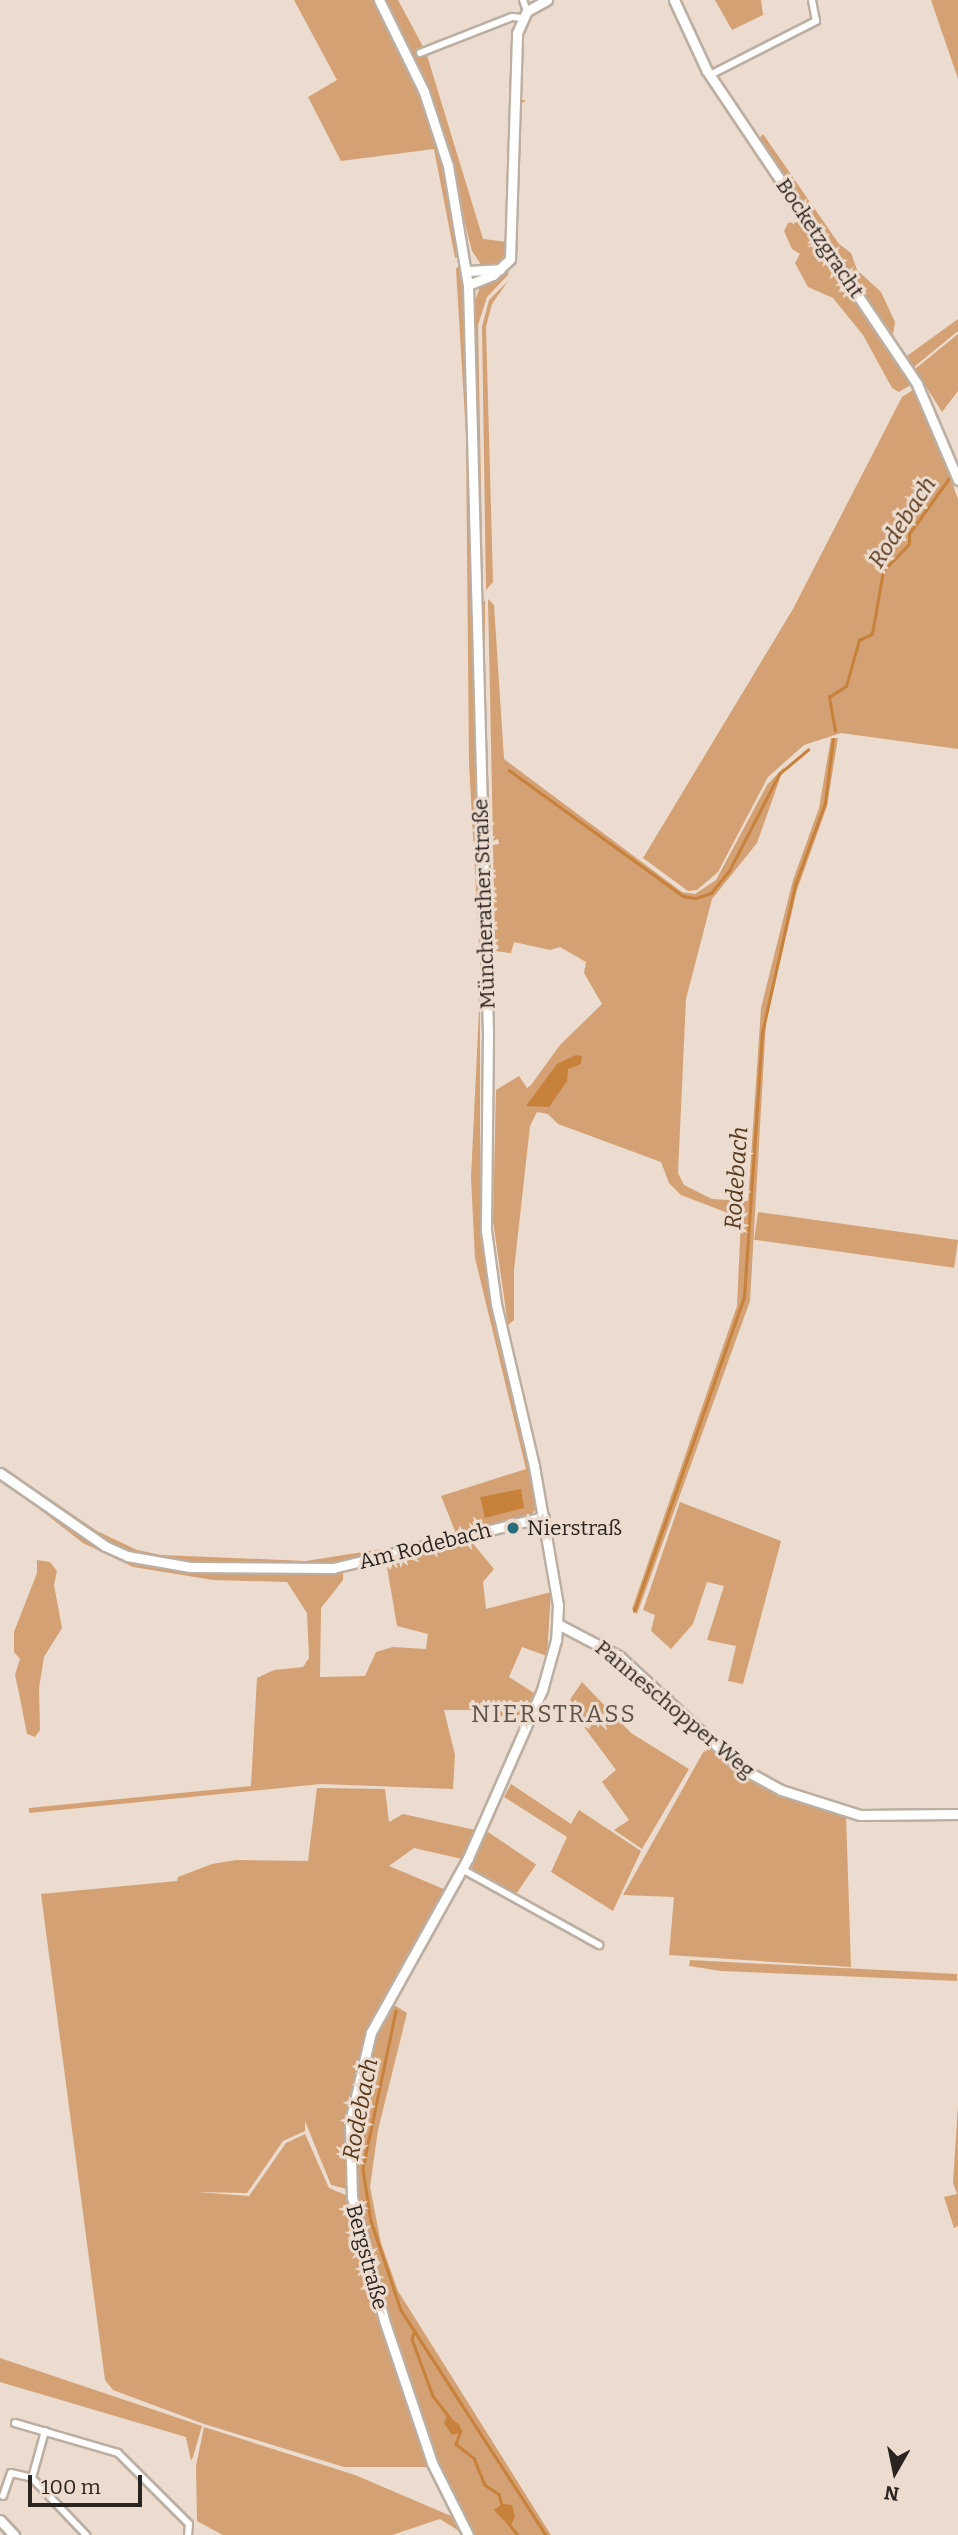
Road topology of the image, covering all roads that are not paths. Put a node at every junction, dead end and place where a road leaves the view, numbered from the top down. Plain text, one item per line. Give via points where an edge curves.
1 (379, 0) edge
2 (523, 0) edge
3 (547, 0) edge
4 (674, 0) edge
5 (812, 0) edge
6 (525, 14) junction
7 (419, 53) dead end
8 (710, 75) junction
9 (500, 269) junction
10 (467, 271) junction
11 (468, 285) junction
12 (958, 480) edge
13 (0, 1473) edge
14 (544, 1517) junction
15 (558, 1623) junction
16 (958, 1814) edge
17 (462, 1869) junction
18 (599, 1945) dead end
19 (15, 2423) dead end
20 (45, 2431) junction
21 (32, 2478) junction
22 (3, 2496) dead end
23 (0, 2520) edge
24 (14, 2535) edge
25 (86, 2535) edge
26 (188, 2535) edge
27 (468, 2535) edge

1 - 10 street, Müncherather Straße via 424,92 448,166
2 - 6 street
3 - 6 street
4 - 8 street, Bocketzgracht
5 - 8 street via 816,21
6 - 7 street
6 - 9 street via 516,47 511,252
8 - 12 street, Bocketzgracht via 917,384 947,445
9 - 10 street
9 - 11 street
10 - 11 street, Müncherather Straße
11 - 14 street, Müncherather Straße via 488,1032 486,1230 496,1304
13 - 14 street, Am Rodebach via 105,1546 127,1556 190,1567 333,1568
14 - 15 street via 556,1577
15 - 16 street, Panneschopper Weg via 620,1656 741,1768 781,1790 860,1815
15 - 17 street via 547,1679
17 - 18 street
17 - 27 street, Bergstraße via 371,2032 353,2095 349,2136 351,2193 384,2320 419,2431 441,2487
19 - 20 street
20 - 21 street
20 - 26 street via 127,2459 189,2524
21 - 22 street via 11,2473
21 - 25 street
23 - 24 street

